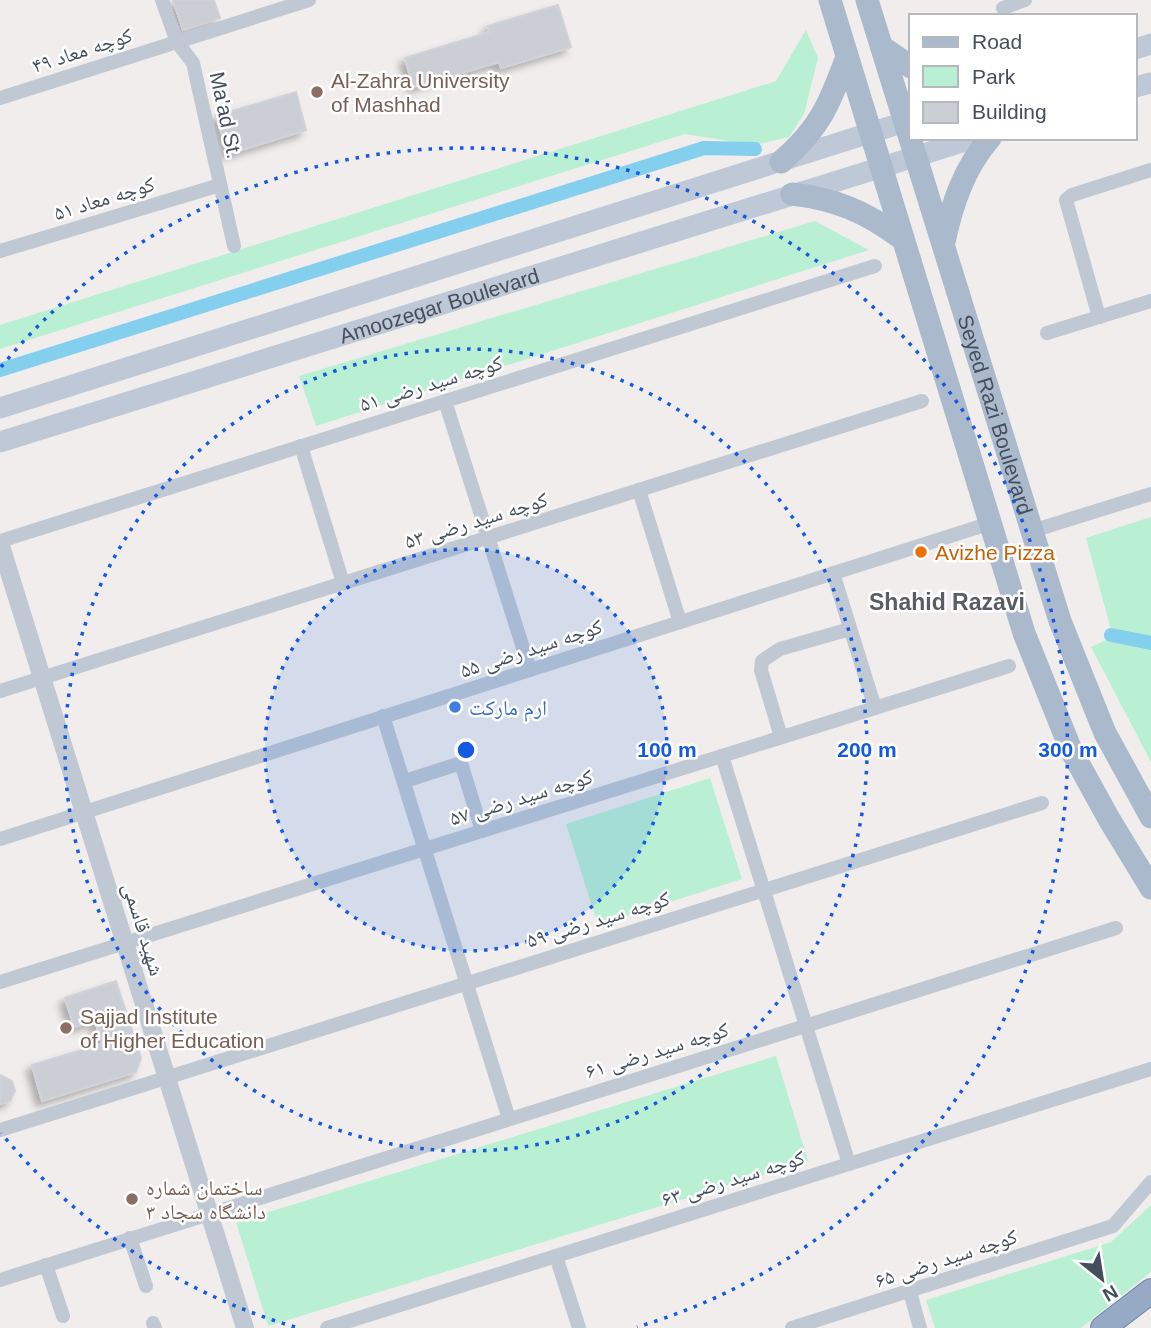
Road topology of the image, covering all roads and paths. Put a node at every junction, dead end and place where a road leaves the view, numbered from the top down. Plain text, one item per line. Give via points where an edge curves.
1 (162, 0) edge
2 (309, 0) edge
3 (830, 0) edge
4 (867, 0) edge
5 (1025, 0) edge
6 (1003, 8) dead end
7 (177, 42) junction
8 (881, 47) junction
9 (847, 57) junction
10 (909, 66) edge
11 (0, 98) edge
12 (908, 121) edge
13 (870, 133) junction
14 (912, 140) edge
15 (969, 140) edge
16 (988, 140) edge
17 (916, 157) junction
18 (781, 162) junction
19 (879, 168) junction
20 (1151, 170) edge
21 (220, 185) junction
22 (792, 194) junction
23 (901, 238) junction
24 (943, 245) junction
25 (234, 246) dead end
26 (0, 251) edge
27 (875, 266) dead end
28 (1151, 301) edge
29 (1099, 317) junction
30 (1047, 333) dead end
31 (446, 401) junction
32 (922, 401) dead end
33 (0, 408) edge
34 (0, 442) edge
35 (301, 446) junction
36 (639, 491) junction
37 (1151, 494) edge
38 (990, 523) junction
39 (1032, 531) junction
40 (488, 538) junction
41 (0, 542) edge
42 (833, 573) junction
43 (343, 583) junction
44 (680, 622) junction
45 (849, 629) junction
46 (1009, 666) dead end
47 (530, 670) junction
48 (42, 678) junction
49 (0, 691) edge
50 (875, 708) junction
51 (383, 716) junction
52 (781, 737) junction
53 (722, 756) junction
54 (405, 781) junction
55 (1042, 803) dead end
56 (84, 812) junction
57 (1151, 817) edge
58 (482, 831) junction
59 (0, 839) edge
60 (425, 849) junction
61 (1151, 888) edge
62 (763, 889) junction
63 (1116, 928) dead end
64 (125, 943) junction
65 (0, 982) edge
66 (466, 982) junction
67 (806, 1026) junction
68 (1151, 1069) edge
69 (167, 1077) junction
70 (509, 1119) junction
71 (0, 1130) edge
72 (849, 1164) junction
73 (1151, 1182) edge
74 (209, 1213) junction
75 (130, 1238) junction
76 (556, 1256) junction
77 (46, 1265) junction
78 (0, 1280) edge
79 (146, 1286) dead end
80 (1151, 1291) edge
81 (910, 1292) junction
82 (63, 1316) dead end
83 (245, 1328) edge
84 (327, 1328) edge
85 (579, 1328) edge
86 (792, 1328) edge
87 (920, 1328) edge
88 (1103, 1328) edge

1 - 7 street, Ma'ad St.
2 - 7 street, کوچه معاد ۴۹
3 - 9 main road
4 - 8 main road, Seyed Razi Boulevard
5 - 6 street
7 - 11 street, کوچه معاد ۴۹
7 - 21 street, Ma'ad St. via 193,64
8 - 10 main road
8 - 12 main road, Seyed Razi Boulevard
9 - 13 main road
9 - 18 main road via 822,117 808,139
12 - 13 main road, Amoozegar Boulevard
13 - 18 main road, Amoozegar Boulevard
13 - 19 main road, Seyed Razi Boulevard
14 - 17 main road, Seyed Razi Boulevard
15 - 17 main road
16 - 24 main road via 963,179
17 - 19 main road, Amoozegar Boulevard
17 - 24 main road, Seyed Razi Boulevard
18 - 33 main road, Amoozegar Boulevard
19 - 22 main road, Amoozegar Boulevard
19 - 23 main road, Seyed Razi Boulevard
20 - 29 street via 1066,200
21 - 25 street, Ma'ad St.
21 - 26 street, کوچه معاد ۵۱
22 - 23 main road via 828,198 853,207
22 - 34 main road, Amoozegar Boulevard
23 - 38 main road, Seyed Razi Boulevard
24 - 39 main road, Seyed Razi Boulevard
27 - 31 street, کوچه سید رضی ۵۱
28 - 29 street
29 - 30 street
31 - 35 street, کوچه سید رضی ۵۱
31 - 40 street
32 - 36 street, کوچه سید رضی ۵۳
35 - 41 street, کوچه سید رضی ۵۱
35 - 43 street
36 - 40 street, کوچه سید رضی ۵۳
36 - 44 street
37 - 39 street
38 - 42 street, کوچه سید رضی ۵۵
38 - 61 main road, Seyed Razi Boulevard via 1046,692 1071,750
39 - 57 main road, Seyed Razi Boulevard via 1080,678
40 - 43 street, کوچه سید رضی ۵۳
40 - 47 street
41 - 48 street, شهید قاسمی
42 - 44 street, کوچه سید رضی ۵۵
42 - 45 street
43 - 48 street, کوچه سید رضی ۵۳
44 - 47 street, کوچه سید رضی ۵۵
45 - 50 street
45 - 52 street via 780,649 762,660
46 - 50 street, کوچه سید رضی ۵۷
47 - 51 street, کوچه سید رضی ۵۵
48 - 49 street, کوچه سید رضی ۵۳
48 - 56 street, شهید قاسمی
50 - 52 street, کوچه سید رضی ۵۷
51 - 54 street
51 - 56 street, کوچه سید رضی ۵۵
52 - 53 street, کوچه سید رضی ۵۷
53 - 58 street, کوچه سید رضی ۵۷
53 - 62 street
54 - 58 street via 461,763
54 - 60 street
55 - 62 street, کوچه سید رضی ۵۹
56 - 59 street, کوچه سید رضی ۵۵
56 - 64 street, شهید قاسمی
58 - 60 street, کوچه سید رضی ۵۷
60 - 64 street, کوچه سید رضی ۵۷
60 - 66 street
62 - 66 street, کوچه سید رضی ۵۹
62 - 67 street
63 - 67 street, کوچه سید رضی ۶۱
64 - 65 street, کوچه سید رضی ۵۷
64 - 69 street, شهید قاسمی
66 - 69 street, کوچه سید رضی ۵۹
66 - 70 street
67 - 70 street, کوچه سید رضی ۶۱
67 - 72 street
68 - 72 street, کوچه سید رضی ۶۳
69 - 71 street, کوچه سید رضی ۵۹
69 - 74 street, شهید قاسمی
70 - 74 street, کوچه سید رضی ۶۱
72 - 76 street, کوچه سید رضی ۶۳
73 - 81 street, کوچه سید رضی ۶۵ via 1113,1226
74 - 75 street, کوچه سید رضی ۶۱
74 - 83 street, شهید قاسمی
75 - 77 street, کوچه سید رضی ۶۱
75 - 79 street
76 - 84 street, کوچه سید رضی ۶۳
76 - 85 street
77 - 78 street, کوچه سید رضی ۶۱
77 - 82 street
80 - 88 highway
81 - 86 street, کوچه سید رضی ۶۵
81 - 87 street

